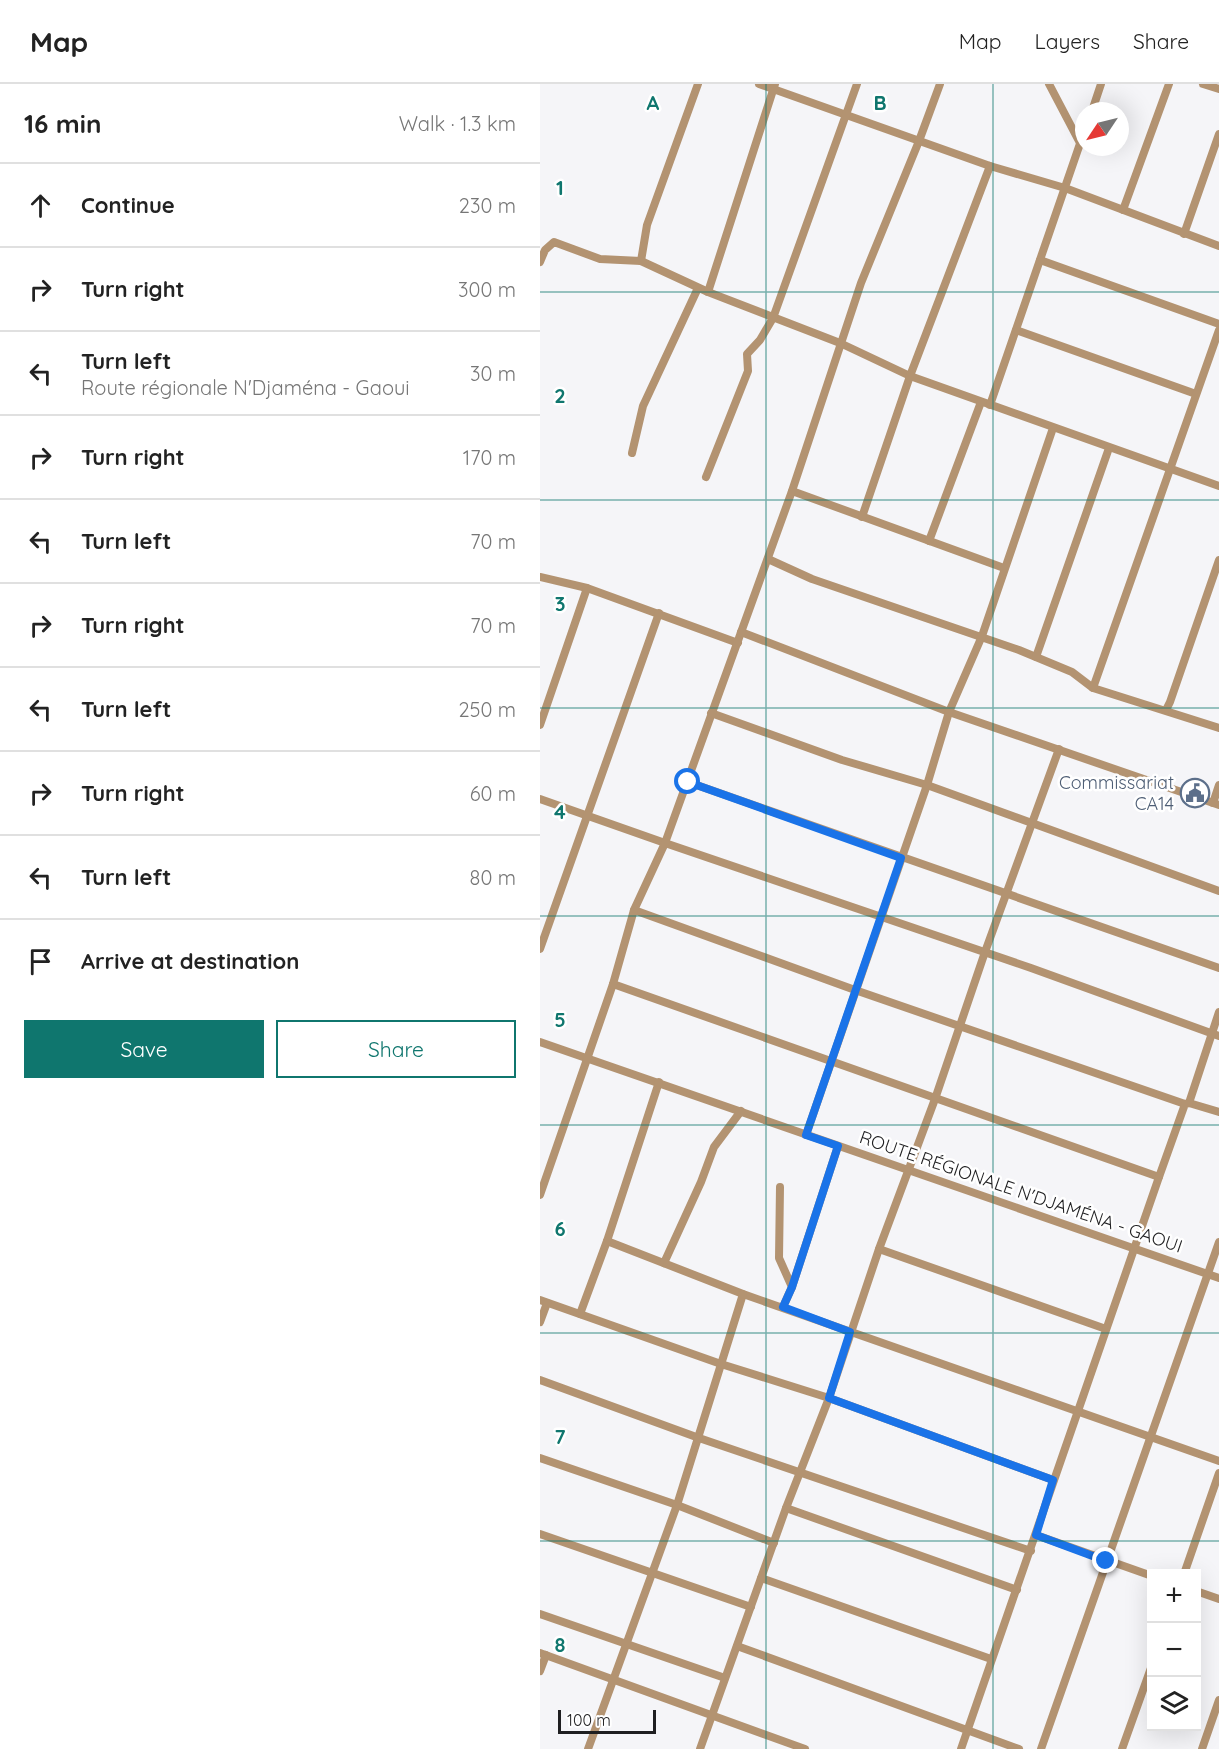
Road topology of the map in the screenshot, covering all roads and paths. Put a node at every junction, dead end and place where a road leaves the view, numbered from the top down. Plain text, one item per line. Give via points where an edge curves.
1 (698, 84) edge
2 (759, 84) edge
3 (857, 84) edge
4 (940, 84) edge
5 (1049, 84) edge
6 (1101, 84) edge
7 (1169, 84) edge
8 (1203, 84) edge
9 (774, 87) edge
10 (1219, 89) edge
11 (1095, 102) edge
12 (846, 116) junction
13 (1075, 133) edge
14 (1219, 134) edge
15 (919, 141) junction
16 (1076, 156) edge
17 (990, 166) junction
18 (1065, 188) junction
19 (1123, 210) junction
20 (1184, 234) junction
21 (1219, 246) edge
22 (1040, 260) junction
23 (641, 261) junction
24 (540, 262) edge
25 (698, 288) junction
26 (708, 292) junction
27 (773, 318) junction
28 (1219, 324) edge
29 (1016, 330) junction
30 (1219, 330) edge
31 (840, 343) junction
32 (910, 376) junction
33 (1197, 394) junction
34 (981, 402) junction
35 (990, 405) junction
36 (1053, 428) junction
37 (1108, 448) junction
38 (632, 453) dead end
39 (1171, 470) junction
40 (706, 477) dead end
41 (1219, 486) edge
42 (792, 491) junction
43 (862, 517) junction
44 (929, 541) junction
45 (768, 559) junction
46 (1219, 560) edge
47 (1004, 568) junction
48 (540, 577) edge
49 (587, 588) junction
50 (659, 613) junction
51 (741, 632) junction
52 (982, 636) junction
53 (738, 643) junction
54 (1035, 657) junction
55 (1093, 688) junction
56 (1166, 710) junction
57 (949, 712) junction
58 (711, 713) junction
59 (540, 725) edge
60 (1219, 728) edge
61 (1059, 749) junction
62 (688, 782) junction
63 (927, 785) junction
64 (1219, 785) edge
65 (540, 799) edge
66 (1216, 804) edge
67 (587, 814) junction
68 (1031, 823) junction
69 (665, 843) junction
70 (901, 858) junction
71 (1219, 891) edge
72 (1006, 894) junction
73 (634, 910) junction
74 (882, 916) junction
75 (540, 949) edge
76 (985, 952) junction
77 (1219, 968) edge
78 (613, 984) junction
79 (855, 990) junction
80 (1219, 1012) edge
81 (960, 1026) junction
82 (1216, 1034) edge
83 (540, 1042) edge
84 (587, 1058) junction
85 (831, 1063) junction
86 (659, 1082) junction
87 (935, 1099) junction
88 (1187, 1104) junction
89 (741, 1112) junction
90 (1219, 1112) edge
91 (806, 1135) junction
92 (838, 1146) junction
93 (908, 1170) junction
94 (1159, 1177) junction
95 (780, 1187) dead end
96 (540, 1195) edge
97 (607, 1241) junction
98 (1219, 1242) edge
99 (1134, 1248) junction
100 (879, 1249) junction
101 (664, 1263) junction
102 (1208, 1275) junction
103 (1219, 1278) edge
104 (792, 1287) junction
105 (743, 1294) junction
106 (543, 1302) edge
107 (783, 1307) junction
108 (580, 1314) junction
109 (540, 1322) edge
110 (1106, 1329) junction
111 (850, 1332) junction
112 (721, 1364) junction
113 (540, 1380) edge
114 (829, 1398) junction
115 (1078, 1411) junction
116 (1151, 1436) junction
117 (699, 1438) junction
118 (540, 1458) edge
119 (1219, 1461) edge
120 (799, 1472) junction
121 (1219, 1473) edge
122 (1053, 1480) junction
123 (677, 1505) junction
124 (786, 1508) junction
125 (540, 1534) edge
126 (1036, 1535) junction
127 (774, 1543) junction
128 (1030, 1551) junction
129 (1106, 1561) junction
130 (1186, 1569) edge
131 (653, 1573) junction
132 (1147, 1574) edge
133 (761, 1578) junction
134 (1017, 1590) junction
135 (1201, 1592) edge
136 (1219, 1599) edge
137 (751, 1607) junction
138 (540, 1614) edge
139 (627, 1645) junction
140 (737, 1646) junction
141 (543, 1654) edge
142 (991, 1659) junction
143 (540, 1671) edge
144 (1148, 1677) edge
145 (725, 1678) junction
146 (615, 1679) junction
147 (1219, 1700) edge
148 (711, 1715) junction
149 (968, 1731) junction
150 (588, 1749) edge
151 (700, 1749) edge
152 (805, 1749) edge
153 (961, 1749) edge
154 (1019, 1749) edge
155 (1041, 1749) edge
156 (1122, 1749) edge
157 (1202, 1749) edge

1 - 23 street via 647,225
2 - 9 street
3 - 12 street
4 - 15 street
5 - 13 street
6 - 11 street
7 - 19 street
8 - 10 street
9 - 12 street
9 - 26 street
12 - 15 street
12 - 27 street
14 - 20 street
15 - 17 street
15 - 31 street via 873,249
16 - 18 street
17 - 18 street
17 - 32 street
18 - 19 street
18 - 22 street
19 - 20 street
20 - 21 street
22 - 28 street
22 - 29 street
23 - 24 street via 600,259 554,242
23 - 25 street
25 - 26 street
25 - 38 street via 643,406
26 - 27 street
27 - 31 street
27 - 40 street via 747,354 748,371
29 - 33 street
29 - 35 street
30 - 33 street
31 - 32 street
31 - 42 street
32 - 34 street
32 - 43 street
33 - 39 street
34 - 35 street
34 - 44 street
35 - 36 street
36 - 37 street
36 - 47 street
37 - 39 street
37 - 54 street
39 - 41 street
39 - 55 street
42 - 43 street
42 - 45 street
43 - 44 street
44 - 47 street
45 - 51 street
45 - 52 street via 812,579
46 - 56 street
47 - 52 street
48 - 49 street
49 - 50 street
49 - 59 street
50 - 53 street
50 - 67 street
51 - 53 street
51 - 57 street
52 - 54 street
52 - 57 street
53 - 58 street
54 - 55 street via 1072,672
55 - 56 street
56 - 60 street
57 - 61 street
57 - 63 street
58 - 62 street
58 - 63 street via 842,760
61 - 66 street
61 - 68 street
62 - 69 street
62 - 70 street
63 - 68 street
63 - 70 street
64 - 66 street
65 - 67 street
67 - 69 street
67 - 75 street
68 - 71 street
68 - 72 street
69 - 73 street
69 - 74 street
70 - 72 street
70 - 74 street
72 - 76 street
72 - 77 street
73 - 78 street
73 - 79 street
74 - 76 street
74 - 79 street
76 - 81 street
76 - 82 street
78 - 84 street
78 - 85 street
79 - 81 street
79 - 85 street
80 - 82 street
81 - 87 street
81 - 88 street
82 - 88 street
83 - 84 street, ROUTE RÉGIONALE N'DJAMÉNA - GAOUI
84 - 86 street, ROUTE RÉGIONALE N'DJAMÉNA - GAOUI
84 - 96 street
85 - 87 street
85 - 91 street
86 - 89 street, ROUTE RÉGIONALE N'DJAMÉNA - GAOUI
86 - 97 street
87 - 93 street
87 - 94 street
88 - 90 street
88 - 94 street
89 - 91 street, ROUTE RÉGIONALE N'DJAMÉNA - GAOUI
89 - 101 street via 714,1147
91 - 92 street, ROUTE RÉGIONALE N'DJAMÉNA - GAOUI
92 - 93 street, ROUTE RÉGIONALE N'DJAMÉNA - GAOUI
92 - 104 street
93 - 99 street, ROUTE RÉGIONALE N'DJAMÉNA - GAOUI
93 - 100 street
94 - 99 street
95 - 104 street via 779,1258
97 - 101 street
97 - 108 street
98 - 102 street
99 - 102 street, ROUTE RÉGIONALE N'DJAMÉNA - GAOUI
99 - 110 street
100 - 110 street
100 - 111 street
101 - 105 street
102 - 103 street, ROUTE RÉGIONALE N'DJAMÉNA - GAOUI
102 - 116 street
104 - 107 street
105 - 107 street
105 - 112 street
106 - 108 street
106 - 109 street
107 - 111 street
108 - 112 street
110 - 115 street
111 - 114 street
111 - 115 street
112 - 114 street
112 - 117 street
113 - 117 street
114 - 120 street
114 - 122 street
115 - 116 street
115 - 122 street
116 - 119 street
116 - 129 street
117 - 120 street
117 - 123 street
118 - 123 street
120 - 124 street
120 - 128 street
121 - 130 street
122 - 126 street
123 - 127 street
123 - 131 street
124 - 127 street
124 - 134 street
125 - 131 street
126 - 128 street
126 - 129 street
127 - 133 street
128 - 134 street
129 - 132 street
129 - 155 street
131 - 137 street
131 - 139 street
133 - 137 street
133 - 142 street
134 - 142 street
135 - 136 street
137 - 140 street
138 - 139 street
139 - 145 street
139 - 146 street
140 - 145 street
140 - 149 street
141 - 143 street
141 - 146 street
142 - 149 street
144 - 156 street
145 - 148 street
146 - 148 street
146 - 150 street
147 - 157 street
148 - 151 street
148 - 152 street
149 - 153 street
149 - 154 street

